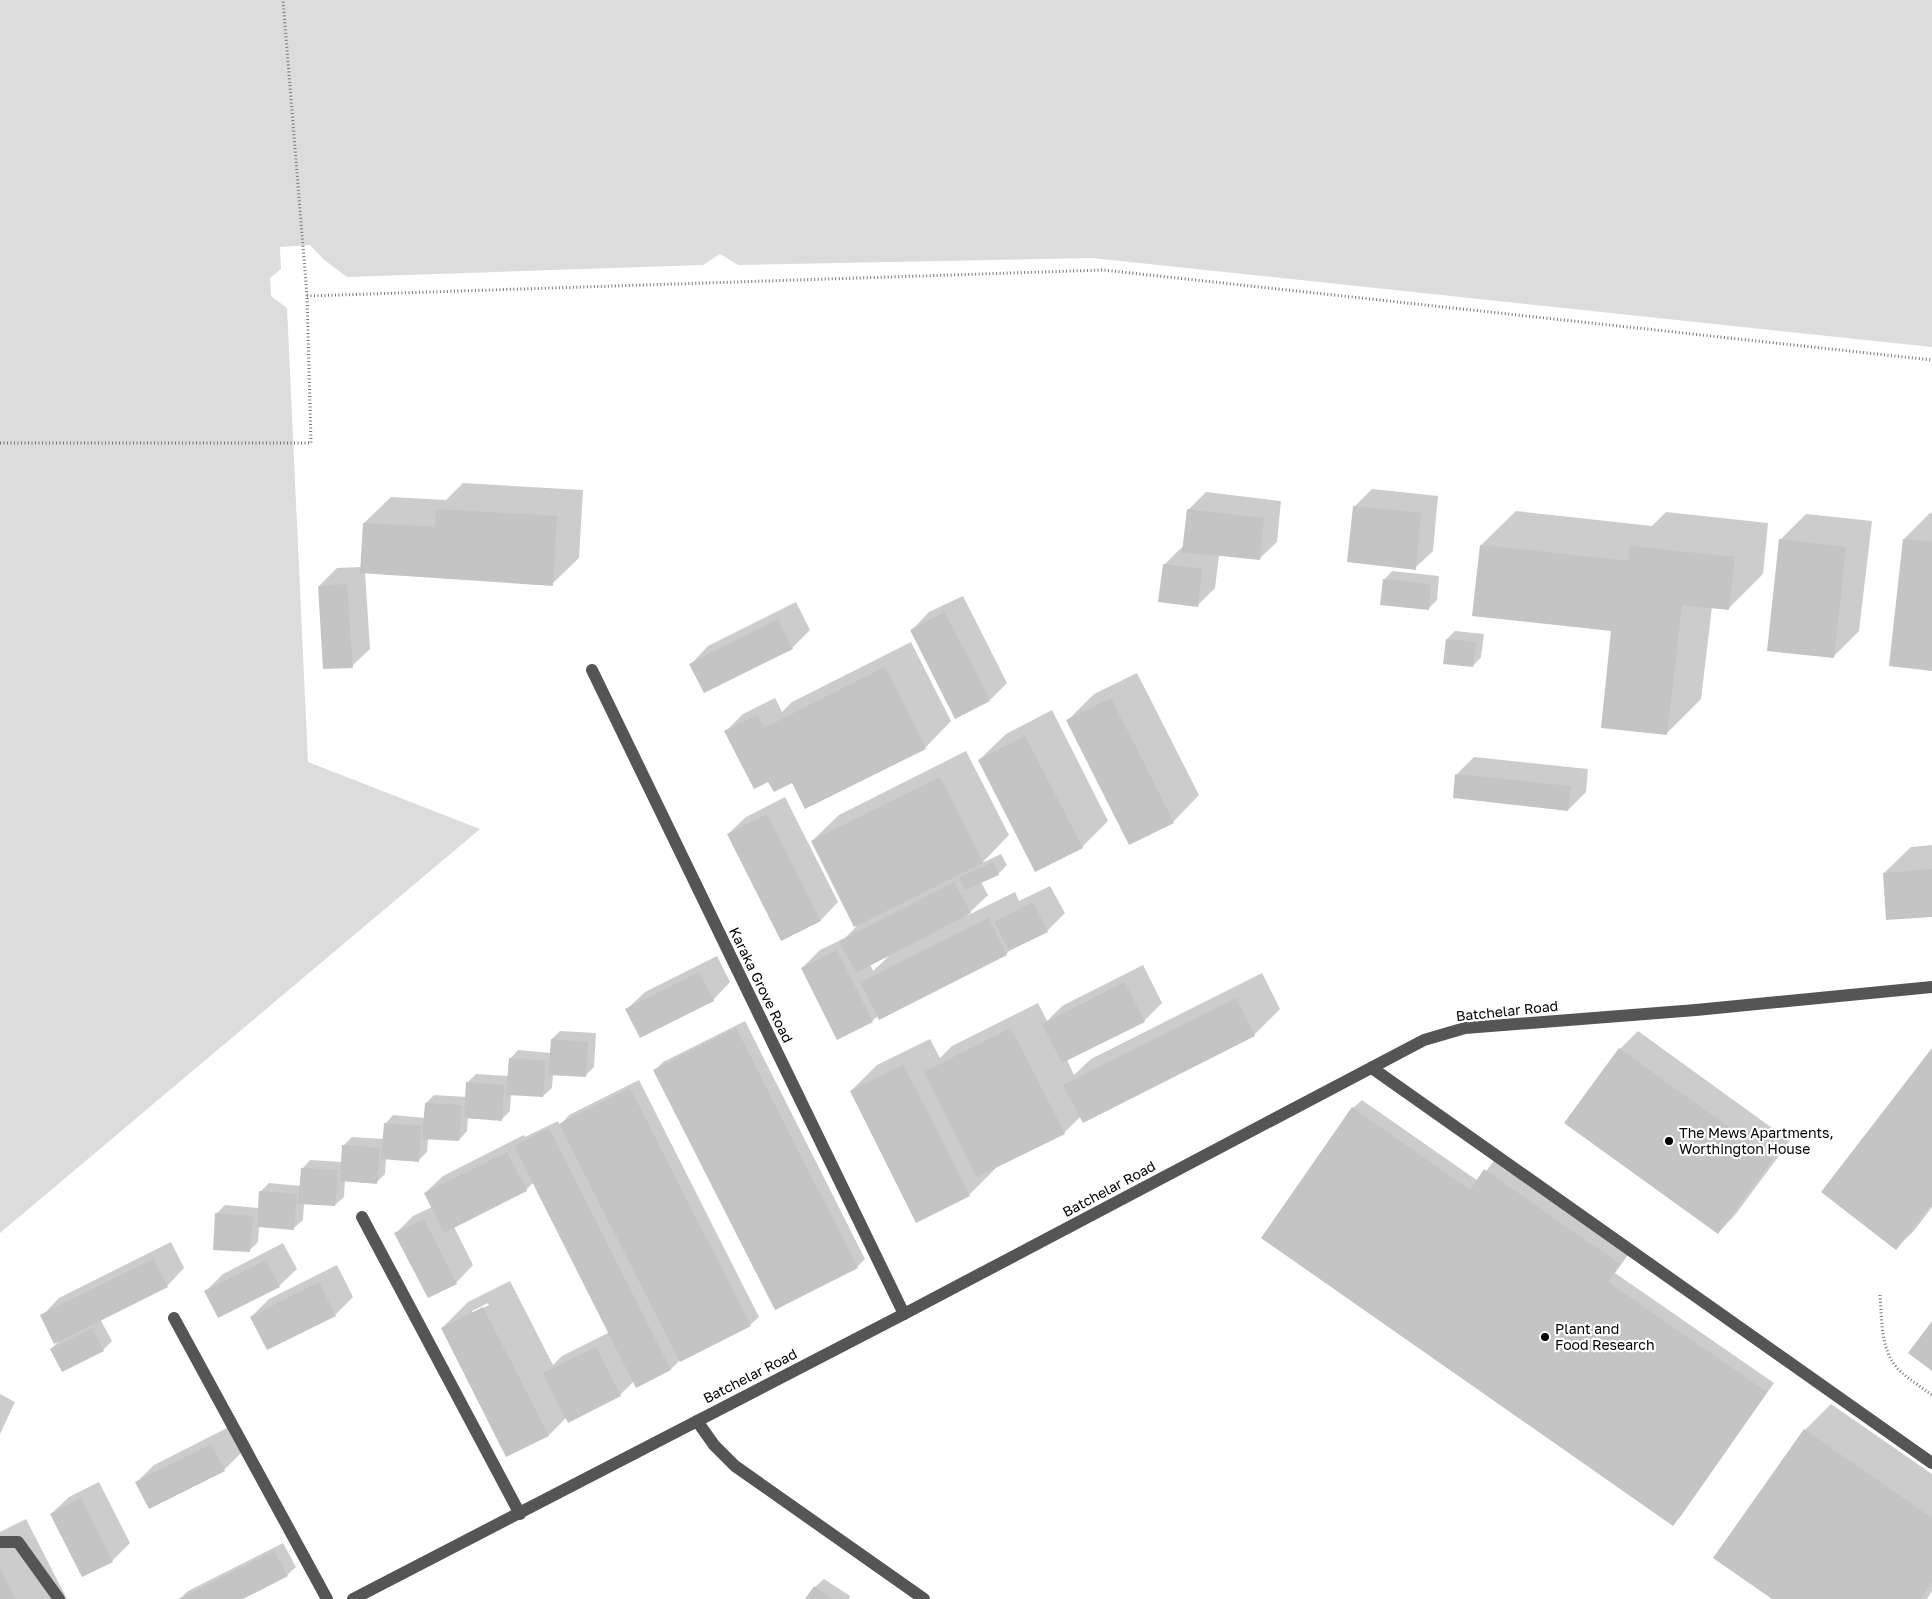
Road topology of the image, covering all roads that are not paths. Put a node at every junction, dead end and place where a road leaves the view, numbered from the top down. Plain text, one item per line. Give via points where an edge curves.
1 (592, 670) dead end
2 (1932, 987) edge
3 (1372, 1068) junction
4 (362, 1218) dead end
5 (904, 1314) junction
6 (174, 1318) dead end
7 (697, 1421) junction
8 (1932, 1463) edge
9 (520, 1514) junction
10 (0, 1542) edge
11 (59, 1599) edge
12 (327, 1599) edge
13 (353, 1599) edge
14 (924, 1599) edge

1 - 5 street, Karaka Grove Road
2 - 3 street, Batchelar Road via 1465,1028 1424,1040
3 - 5 street, Batchelar Road
3 - 8 street
4 - 9 street
5 - 7 street, Batchelar Road
6 - 12 street
7 - 9 street, Batchelar Road
7 - 14 street via 735,1466
9 - 13 street, Batchelar Road
10 - 11 street via 18,1542

